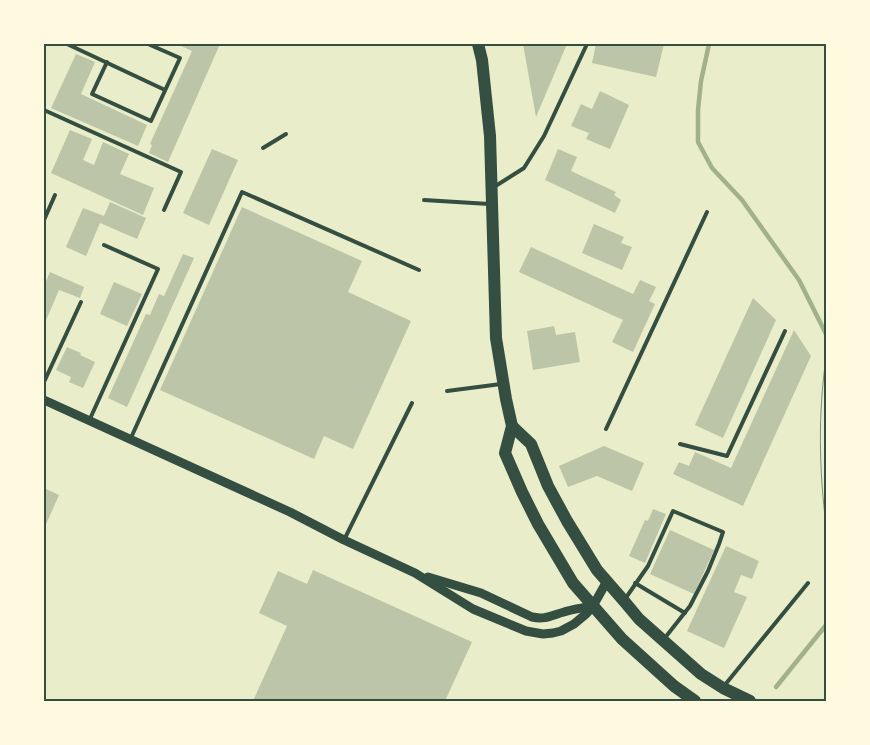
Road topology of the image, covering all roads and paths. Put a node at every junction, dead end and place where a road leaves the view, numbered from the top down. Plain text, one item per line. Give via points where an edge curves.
1 (67, 44) edge
2 (148, 44) edge
3 (478, 44) edge
4 (586, 44) edge
5 (107, 62) junction
6 (165, 90) junction
7 (44, 110) edge
8 (286, 134) dead end
9 (263, 148) dead end
10 (491, 189) junction
11 (55, 195) dead end
12 (424, 200) dead end
13 (492, 204) junction
14 (164, 210) dead end
15 (707, 212) dead end
16 (44, 220) edge
17 (104, 245) dead end
18 (419, 270) dead end
19 (81, 302) dead end
20 (785, 331) dead end
21 (44, 382) edge
22 (503, 384) junction
23 (446, 391) dead end
24 (44, 400) edge
25 (412, 404) dead end
26 (89, 421) junction
27 (512, 426) junction
28 (606, 429) dead end
29 (130, 440) junction
30 (680, 444) dead end
31 (344, 540) junction
32 (415, 573) junction
33 (606, 581) junction
34 (635, 583) junction
35 (808, 583) dead end
36 (624, 601) junction
37 (593, 606) junction
38 (685, 613) junction
39 (663, 640) junction
40 (723, 688) junction
41 (695, 701) edge
42 (750, 701) edge

1 - 5 lane
2 - 6 lane via 180,58
3 - 10 main road via 490,136
4 - 10 lane via 544,136 524,168
5 - 6 lane
5 - 6 lane via 92,94 151,121
7 - 14 lane via 181,172
8 - 9 lane
10 - 13 main road
11 - 16 lane
12 - 13 lane
13 - 22 main road via 496,338
15 - 28 lane
17 - 26 lane via 158,269
18 - 29 lane via 242,192
19 - 21 lane
20 - 30 lane via 727,456
22 - 23 lane
22 - 27 main road
24 - 26 street
25 - 31 lane
26 - 29 street
27 - 33 main road via 531,444 567,521
27 - 37 main road via 505,452 522,492 573,582
29 - 31 street via 290,512
31 - 32 street
32 - 37 street via 480,593 540,619
32 - 37 street via 473,609 535,633 561,631 582,618
33 - 36 main road
33 - 37 street
34 - 36 lane
34 - 38 lane
34 - 38 lane via 648,566 673,511 722,532 708,571
35 - 40 lane
36 - 39 main road
37 - 41 main road via 622,639
38 - 39 lane
39 - 40 main road via 701,674
40 - 42 main road

